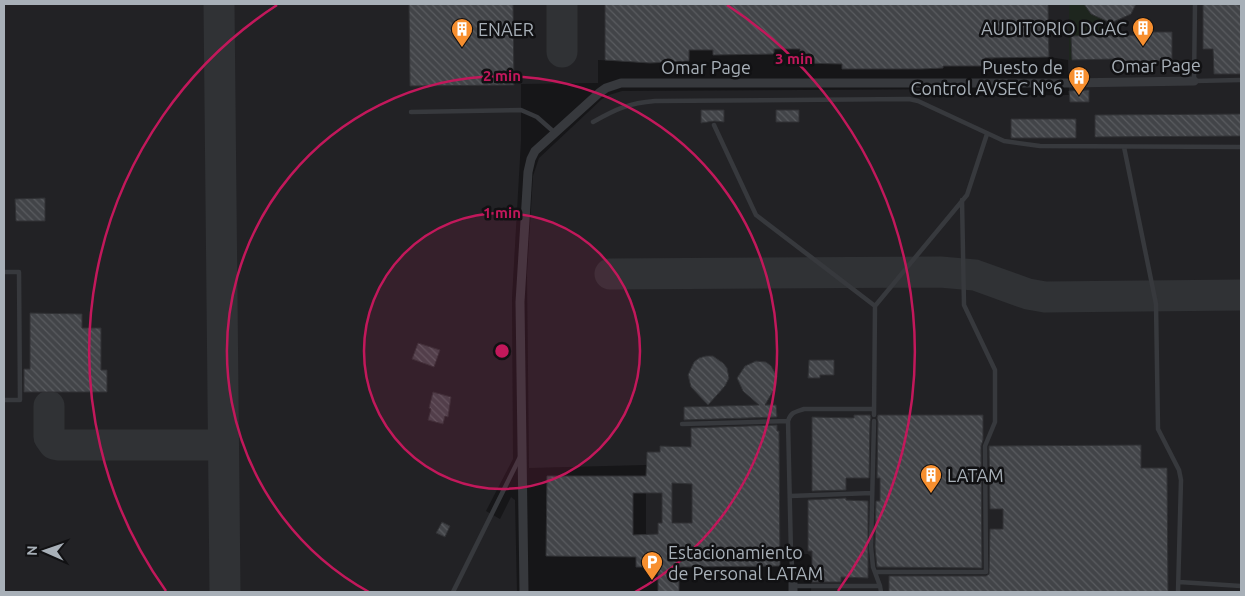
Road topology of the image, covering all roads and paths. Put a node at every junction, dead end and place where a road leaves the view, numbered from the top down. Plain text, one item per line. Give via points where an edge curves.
1 (1195, 4) edge
2 (1194, 80) junction
3 (1241, 80) edge
4 (411, 112) dead end
5 (593, 122) dead end
6 (714, 125) dead end
7 (554, 132) junction
8 (987, 134) junction
9 (1124, 147) junction
10 (1241, 147) edge
11 (962, 200) junction
12 (4, 272) edge
13 (875, 306) junction
14 (4, 400) edge
15 (874, 408) junction
16 (874, 415) dead end
17 (788, 421) junction
18 (874, 421) dead end
19 (682, 424) dead end
20 (522, 453) junction
21 (872, 493) junction
22 (790, 496) junction
23 (875, 572) junction
24 (792, 576) joint
25 (1179, 582) junction
26 (880, 586) junction
27 (1241, 586) edge
28 (793, 589) edge
29 (453, 592) edge
30 (524, 592) edge
31 (881, 592) edge
32 (1178, 592) edge

1 - 2 lane
2 - 3 lane, Omar Page
2 - 7 street, Omar Page via 621,83 599,93
4 - 7 lane via 521,110 537,117
5 - 8 lane via 618,108 655,101 909,99
6 - 13 lane via 756,215
7 - 20 street via 535,151 527,180 520,302
8 - 9 lane via 1004,141 1040,146
8 - 11 lane
9 - 10 lane
9 - 25 lane via 1156,304 1158,428 1181,480
11 - 13 lane
11 - 23 lane via 964,305 995,370 996,422 985,446 986,572
12 - 14 lane via 19,272 20,400
13 - 15 lane
15 - 16 lane
15 - 17 lane via 804,409 790,415
17 - 19 lane
17 - 22 lane
18 - 21 lane
20 - 29 lane
20 - 30 street
21 - 22 lane
21 - 23 lane via 871,547
22 - 24 lane
23 - 26 lane
24 - 28 street
25 - 27 lane
25 - 32 lane
26 - 28 lane
26 - 31 lane

